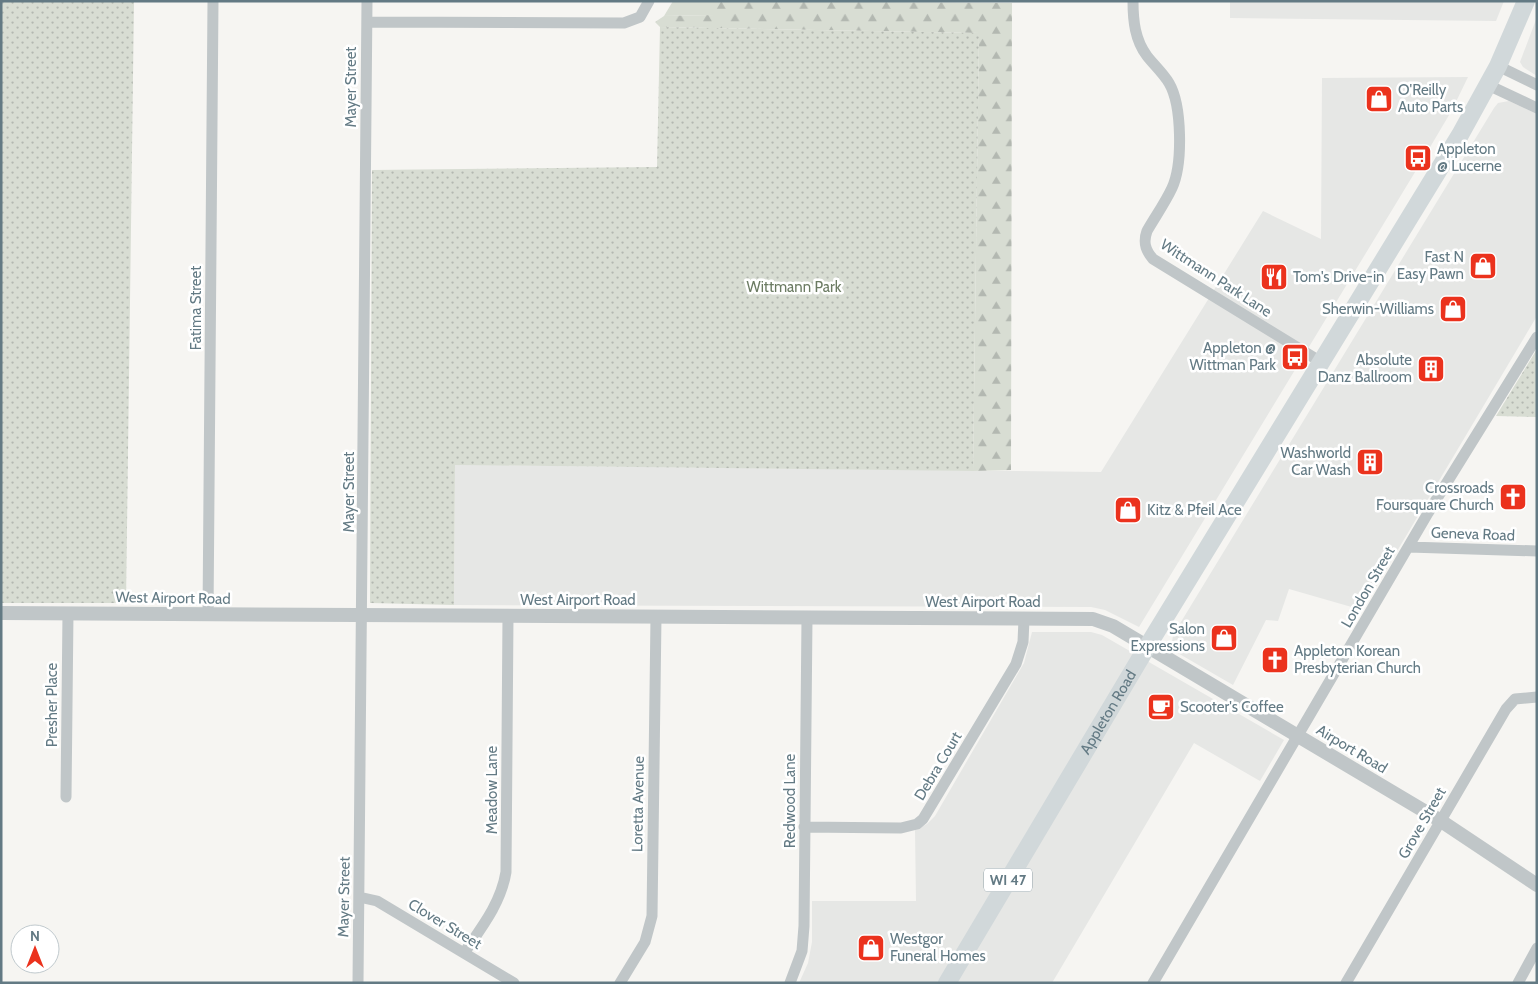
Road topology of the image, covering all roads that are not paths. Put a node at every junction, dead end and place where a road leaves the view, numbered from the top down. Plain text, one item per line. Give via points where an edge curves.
1 (213, 1) edge
2 (367, 1) edge
3 (649, 1) edge
4 (1133, 1) edge
5 (1526, 1) edge
6 (367, 22) junction
7 (1498, 66) junction
8 (1488, 85) junction
9 (1537, 85) edge
10 (1537, 108) edge
11 (1537, 337) edge
12 (1321, 362) junction
13 (1409, 546) junction
14 (1537, 551) edge
15 (1, 613) edge
16 (68, 613) junction
17 (208, 615) junction
18 (362, 615) junction
19 (508, 616) junction
20 (656, 617) junction
21 (807, 618) junction
22 (1024, 619) junction
23 (1147, 647) junction
24 (1537, 697) edge
25 (1298, 736) junction
26 (66, 797) dead end
27 (1441, 821) junction
28 (804, 827) junction
29 (1537, 885) edge
30 (359, 897) junction
31 (1537, 948) edge
32 (464, 953) junction
33 (358, 983) edge
34 (514, 983) edge
35 (620, 983) edge
36 (790, 983) edge
37 (947, 983) edge
38 (1153, 983) edge
39 (1346, 983) edge
40 (1518, 983) edge

1 - 17 street, Fatima Street
2 - 6 street, Mayer Street
3 - 6 street via 640,17 624,23
4 - 12 street, Wittmann Park Lane via 1139,42 1168,81 1178,106 1176,174 1144,238 1148,253
5 - 7 main road, Appleton Road / WI 47
6 - 18 street, Mayer Street
7 - 8 main road, Appleton Road / WI 47
7 - 9 street
8 - 10 street
8 - 12 main road, Appleton Road / WI 47
11 - 13 street, London Street
12 - 23 main road, Appleton Road / WI 47
13 - 14 street, Geneva Road
13 - 25 street, London Street
15 - 16 street, West Airport Road
16 - 17 street, West Airport Road
16 - 26 street, Presher Place
17 - 18 street, West Airport Road
18 - 19 street, West Airport Road
18 - 30 street, Mayer Street
19 - 20 street, West Airport Road
19 - 32 street, Meadow Lane via 506,872 494,908
20 - 21 street, West Airport Road
20 - 35 street, Loretta Avenue via 652,916 645,942
21 - 22 street, West Airport Road
21 - 28 street, Redwood Lane
22 - 23 street, West Airport Road via 1093,619
22 - 28 street, Debra Court via 1023,642 1016,664 923,819 901,828
23 - 25 street, Airport Road
23 - 37 main road, Appleton Road / WI 47
24 - 27 street, Grove Street via 1515,699 1506,708
25 - 27 street, Airport Road
25 - 38 street, London Street
27 - 29 street, Airport Road
27 - 39 street, Grove Street
28 - 36 street, Redwood Lane via 804,939
30 - 32 street, Clover Street via 378,901
30 - 33 street, Mayer Street
31 - 40 street
32 - 34 street, Clover Street

